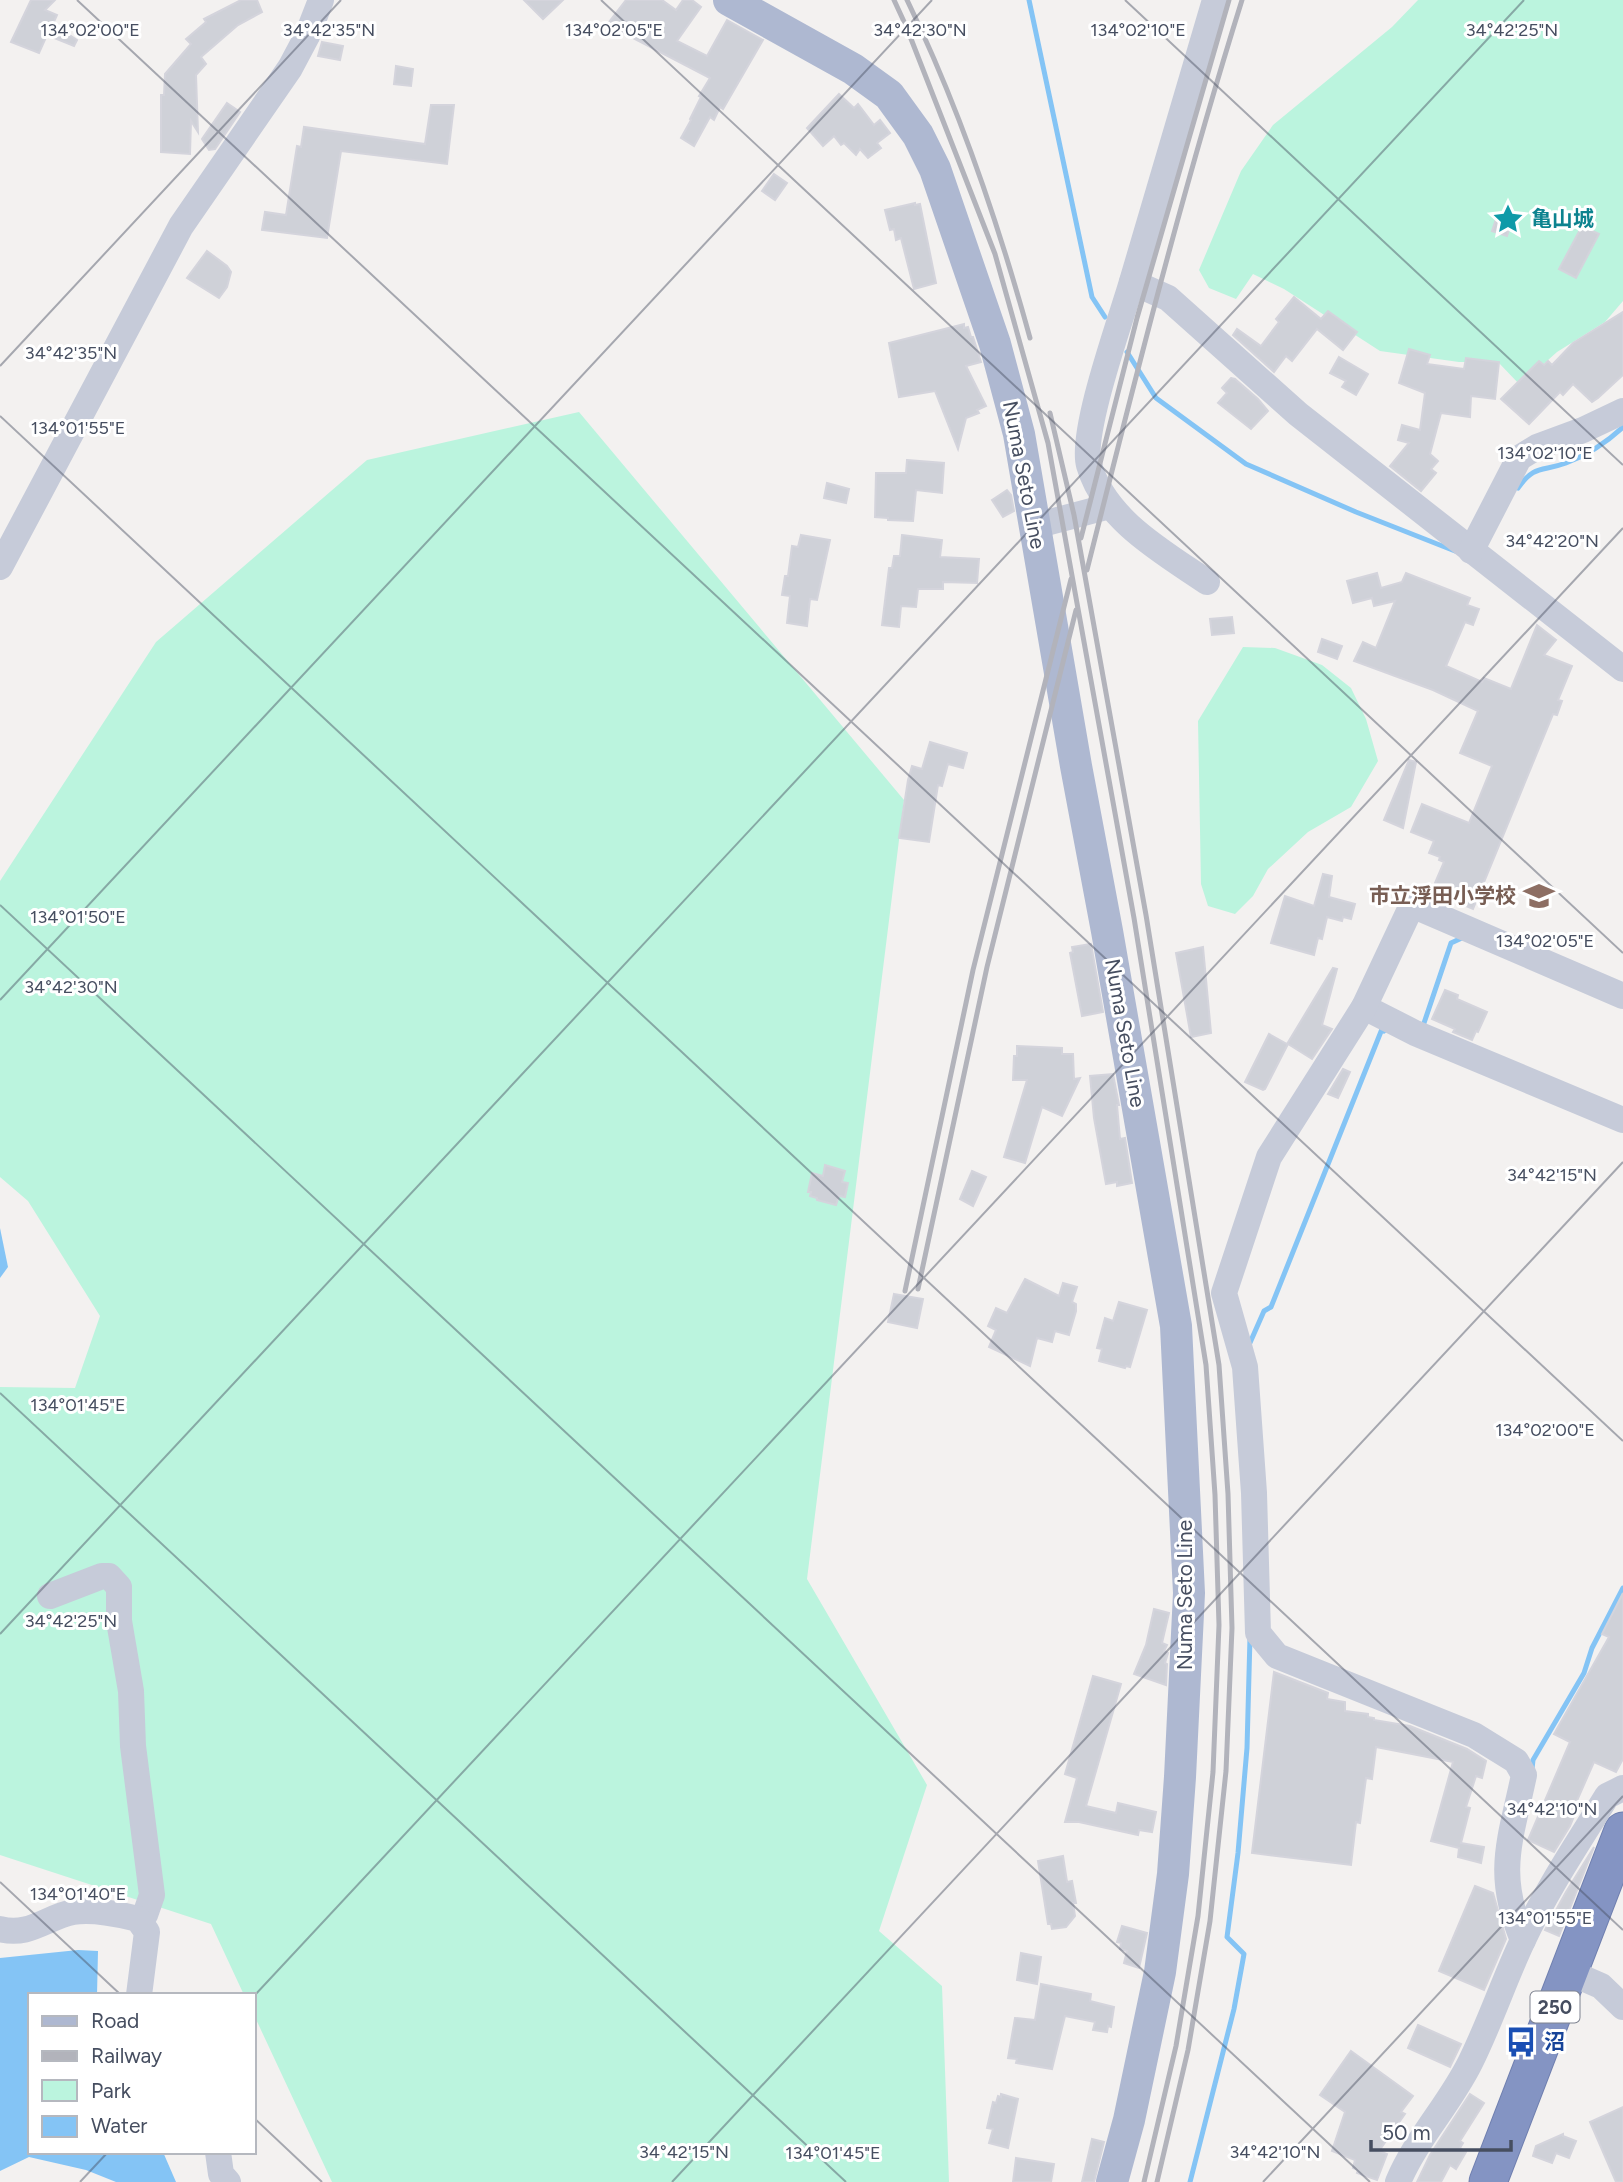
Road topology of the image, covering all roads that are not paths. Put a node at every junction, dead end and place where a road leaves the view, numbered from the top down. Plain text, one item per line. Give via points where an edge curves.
1 (321, 0) edge
2 (729, 0) edge
3 (1215, 0) edge
4 (1132, 282) junction
5 (1623, 411) edge
6 (1110, 506) junction
7 (1035, 526) junction
8 (1471, 551) junction
9 (0, 567) edge
10 (1207, 582) dead end
11 (1623, 669) edge
12 (1623, 996) edge
13 (1364, 1007) junction
14 (1623, 1120) edge
15 (50, 1596) dead end
16 (1623, 1788) edge
17 (1623, 1831) edge
18 (138, 1919) junction
19 (0, 1929) edge
20 (1523, 1940) junction
21 (1569, 1972) junction
22 (139, 1993) edge
23 (1623, 2007) edge
24 (218, 2154) edge
25 (228, 2182) edge
26 (1112, 2182) edge
27 (1398, 2182) edge
28 (1488, 2182) edge

1 - 9 street via 290,68 181,226
2 - 7 main road, Numa Seto Line via 853,69 889,95 918,135 936,169 995,344 1019,434
3 - 4 street
4 - 6 street via 1100,386 1086,452
4 - 8 street via 1168,298 1298,414
5 - 8 street via 1519,458
6 - 7 street
6 - 10 street via 1142,538
7 - 26 main road, Numa Seto Line via 1176,1326 1183,1454 1189,1593 1172,1874 1160,1972
8 - 11 street
12 - 13 street via 1412,905
13 - 14 street
13 - 20 street via 1269,1157 1224,1293 1245,1367 1258,1633 1277,1656 1474,1735 1516,1761 1524,1775 1507,1847 1506,1881
15 - 18 street via 102,1576 109,1576 119,1587 119,1621 131,1691 133,1746 152,1895 145,1915
16 - 20 street via 1607,1796
17 - 21 highway, 250
18 - 19 street via 73,1912 29,1930
18 - 22 street via 147,1932
20 - 27 street via 1470,2063 1406,2162
21 - 23 street via 1601,1986
21 - 28 highway, 250
24 - 25 street via 221,2174

